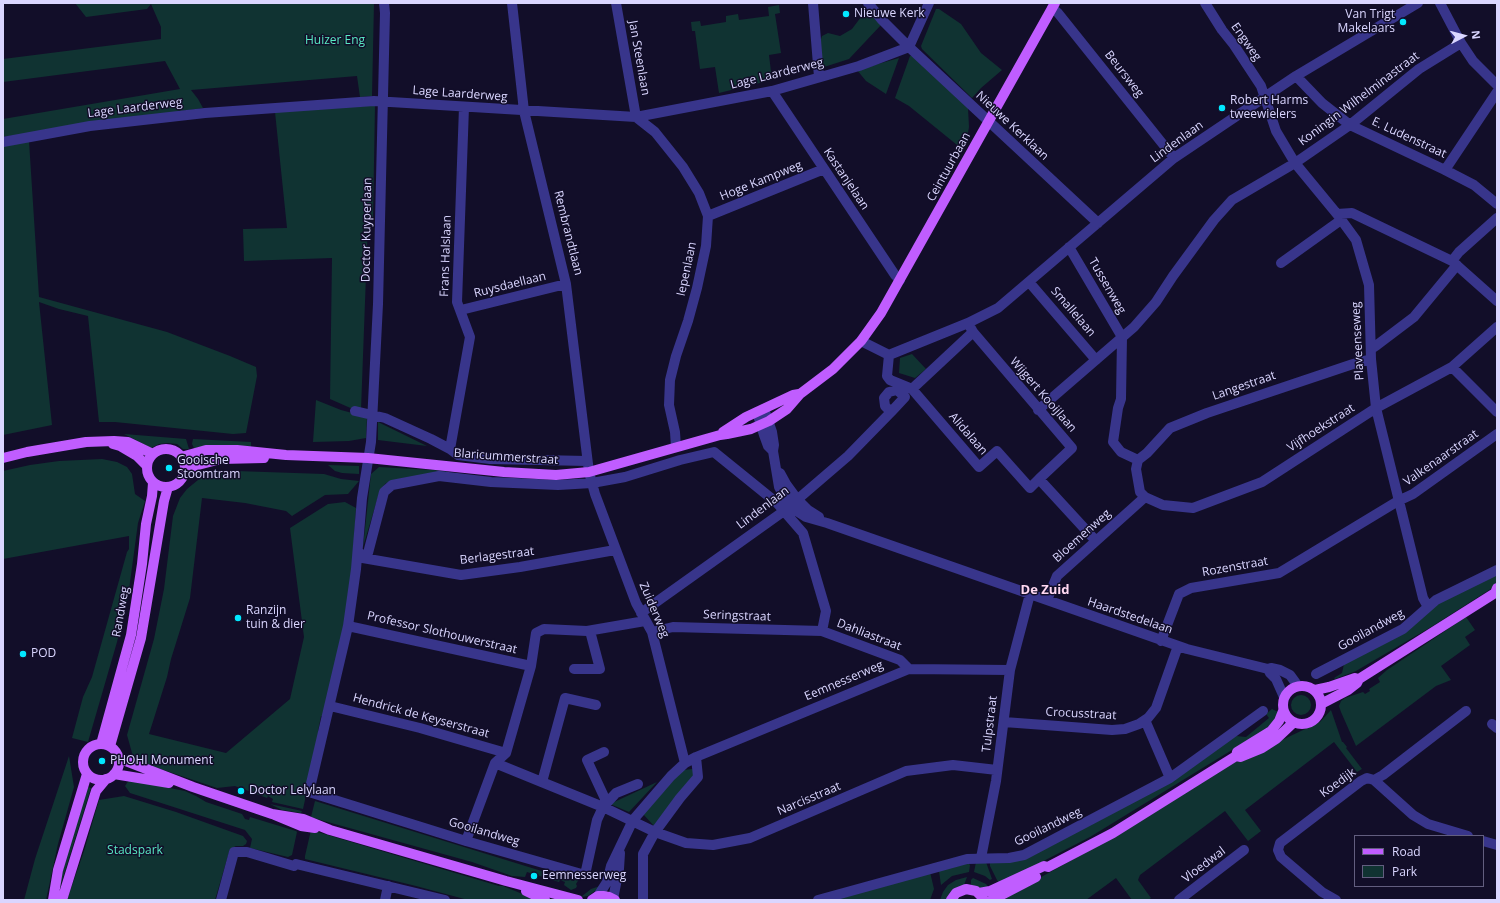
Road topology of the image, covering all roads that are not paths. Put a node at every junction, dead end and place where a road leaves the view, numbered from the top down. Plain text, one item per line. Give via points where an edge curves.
1 (384, 3) edge
2 (512, 3) edge
3 (616, 3) edge
4 (813, 3) edge
5 (868, 3) edge
6 (929, 3) edge
7 (1205, 3) edge
8 (1418, 3) edge
9 (1440, 3) edge
10 (1054, 5) edge
11 (1461, 44) junction
12 (909, 47) junction
13 (1296, 76) junction
14 (819, 77) junction
15 (1497, 85) edge
16 (772, 90) junction
17 (1497, 92) edge
18 (1264, 97) junction
19 (383, 101) junction
20 (464, 107) junction
21 (524, 111) junction
22 (636, 117) junction
23 (989, 122) junction
24 (1350, 125) junction
25 (3, 142) edge
26 (1174, 158) junction
27 (1295, 163) junction
28 (824, 169) junction
29 (1445, 170) junction
30 (1497, 204) edge
31 (708, 216) junction
32 (1339, 217) junction
33 (1497, 218) edge
34 (1098, 223) junction
35 (1069, 247) junction
36 (1281, 263) dead end
37 (1454, 263) junction
38 (900, 280) junction
39 (1029, 282) junction
40 (566, 284) junction
41 (1497, 301) edge
42 (461, 310) junction
43 (1497, 327) edge
44 (971, 328) junction
45 (1122, 337) junction
46 (861, 341) junction
47 (1108, 350) junction
48 (1371, 354) junction
49 (889, 355) junction
50 (1122, 358) junction
51 (1096, 360) junction
52 (1452, 367) junction
53 (912, 389) junction
54 (800, 394) junction
55 (1376, 408) junction
56 (1038, 410) junction
57 (354, 411) dead end
58 (761, 411) junction
59 (891, 412) dead end
60 (1497, 412) edge
61 (373, 415) junction
62 (765, 423) junction
63 (1497, 434) edge
64 (720, 435) junction
65 (105, 441) junction
66 (676, 447) junction
67 (450, 449) junction
68 (714, 452) joint
69 (153, 454) junction
70 (286, 455) junction
71 (181, 457) junction
72 (3, 458) edge
73 (368, 458) junction
74 (1138, 460) junction
75 (147, 466) junction
76 (588, 466) junction
77 (184, 471) junction
78 (1039, 479) junction
79 (153, 483) junction
80 (592, 483) junction
81 (168, 487) junction
82 (1145, 497) junction
83 (1398, 501) junction
84 (790, 505) junction
85 (803, 533) joint
86 (1096, 541) junction
87 (616, 550) junction
88 (357, 557) junction
89 (1497, 570) edge
90 (1496, 592) edge
91 (1030, 594) junction
92 (1047, 600) junction
93 (1428, 607) junction
94 (643, 617) junction
95 (348, 626) junction
96 (590, 631) junction
97 (822, 631) junction
98 (652, 632) junction
99 (1161, 640) junction
100 (1178, 646) junction
101 (531, 666) junction
102 (574, 669) dead end
103 (909, 669) junction
104 (1268, 669) junction
105 (1010, 670) junction
106 (1316, 674) dead end
107 (1359, 679) junction
108 (1298, 686) junction
109 (1315, 690) junction
110 (1284, 697) junction
111 (1321, 704) junction
112 (330, 706) junction
113 (596, 706) dead end
114 (1263, 711) dead end
115 (1283, 711) junction
116 (1466, 711) dead end
117 (1145, 720) junction
118 (1004, 722) junction
119 (1294, 722) junction
120 (106, 745) junction
121 (604, 752) dead end
122 (506, 753) junction
123 (1236, 756) junction
124 (696, 757) junction
125 (118, 758) junction
126 (495, 763) junction
127 (685, 763) junction
128 (997, 770) junction
129 (87, 774) junction
130 (110, 777) junction
131 (1170, 778) junction
132 (1374, 780) junction
133 (542, 782) junction
134 (638, 784) dead end
135 (193, 787) junction
136 (605, 805) junction
137 (633, 820) junction
138 (656, 832) junction
139 (1465, 835) edge
140 (466, 841) junction
141 (1484, 841) edge
142 (1497, 845) edge
143 (620, 847) junction
144 (1244, 850) dead end
145 (981, 858) junction
146 (1048, 867) junction
147 (506, 881) junction
148 (388, 886) junction
149 (1320, 896) edge
150 (981, 897) edge
151 (595, 898) edge
152 (614, 899) edge
153 (52, 900) edge
154 (62, 900) edge
155 (221, 900) edge
156 (385, 900) edge
157 (445, 900) edge
158 (545, 900) edge
159 (578, 900) edge
160 (643, 900) edge
161 (818, 900) edge
162 (951, 900) edge
163 (992, 900) edge
164 (1179, 900) edge
165 (1336, 900) edge

1 - 19 street, Doctor Kuyperlaan
2 - 21 street, Rembrandtlaan
3 - 22 street, Jan Steenlaan
4 - 14 street
5 - 12 street, Nieuwe Kerklaan
6 - 12 street
7 - 18 street, Engweg via 1261,86
8 - 13 street, Lindenlaan
9 - 11 street
10 - 23 main road, Ceintuurbaan
10 - 26 street, Beursweg
11 - 15 street via 1473,61
11 - 24 street, Koningin Wilhelminastraat via 1419,69
12 - 14 street, Lage Laarderweg via 860,66
12 - 23 street, Nieuwe Kerklaan
13 - 18 street, Lindenlaan
13 - 24 street, E. Ludenstraat via 1322,103
14 - 16 street, Lage Laarderweg
16 - 22 street, Lage Laarderweg
16 - 28 street, Kastanjelaan
17 - 29 street
18 - 26 street, Lindenlaan
18 - 27 street, Plaveenseweg via 1276,131
19 - 20 street, Lage Laarderweg
19 - 25 street, Lage Laarderweg via 205,113 90,126
19 - 61 street, Doctor Kuyperlaan
20 - 21 street, Lage Laarderweg
20 - 42 street, Frans Halslaan via 457,302
21 - 22 street, Lage Laarderweg
21 - 40 street, Rembrandtlaan
22 - 31 street, Iepenlaan via 655,132 683,167 699,193
23 - 34 street, Nieuwe Kerklaan
23 - 38 main road, Ceintuurbaan
24 - 27 street, Koningin Wilhelminastraat
24 - 29 street, E. Ludenstraat
26 - 34 street, Lindenlaan
27 - 32 street, Plaveenseweg
27 - 45 street, Koningin Wilhelminastraat via 1232,200 1214,220 1156,302
28 - 31 street, Hoge Kampweg
28 - 38 street, Kastanjelaan
29 - 30 street, E. Ludenstraat via 1474,185
31 - 66 street, Iepenlaan via 706,246 697,288 670,380 669,405
32 - 36 street
32 - 37 street via 1352,213
32 - 48 street, Plaveenseweg via 1356,240 1369,285
33 - 37 street, Langestraat via 1458,252
34 - 35 street, Lindenlaan
35 - 39 street, Lindenlaan
35 - 45 street, Tussenweg
37 - 41 street
37 - 48 street, Langestraat via 1414,316 1378,345
38 - 46 main road, Ceintuurbaan
39 - 44 street, Lindenlaan
39 - 51 street, Smallelaan
40 - 42 street, Ruysdaellaan
40 - 76 street, Rembrandtlaan
42 - 67 street, Frans Halslaan via 470,337
43 - 52 street, Vijfhoekstraat
44 - 49 street, Lindenlaan
44 - 53 street, Lindenlaan
44 - 56 street, Wijgert Kooijlaan
45 - 47 street
45 - 50 street
46 - 49 street
46 - 54 main road, Blaricummerstraat via 833,369
47 - 50 street via 1118,353
47 - 51 street
48 - 55 street, Plaveenseweg
48 - 74 street, Langestraat via 1353,364 1170,428
49 - 53 street via 887,376 890,380
50 - 74 street via 1121,399 1114,442 1121,452
51 - 56 street
52 - 55 street, Vijfhoekstraat
52 - 60 street
53 - 78 street, Alidalaan via 979,467 997,451 1030,488
54 - 58 main road, Blaricummerstraat
54 - 62 main road, Blaricummerstraat via 787,409
55 - 82 street, Vijfhoekstraat via 1262,482 1193,508 1163,505
55 - 83 street, Plaveenseweg
56 - 78 street, Wijgert Kooijlaan via 1072,448
57 - 61 street, Blaricummerstraat
58 - 62 street, Haardstedelaan
58 - 64 main road, Blaricummerstraat via 724,430
59 - 84 street, Lindenlaan via 848,456
61 - 67 street, Blaricummerstraat via 385,418
61 - 73 street, Doctor Kuyperlaan
62 - 64 main road, Blaricummerstraat via 751,429
62 - 84 street, Haardstedelaan via 774,445 779,487
63 - 83 street, Valkenaarstraat via 1413,494
64 - 66 main road, Blaricummerstraat
65 - 69 main road via 121,440
65 - 72 main road via 86,442
65 - 75 main road via 137,456
66 - 76 main road, Blaricummerstraat
67 - 76 street, Blaricummerstraat via 458,455 490,459
68 - 80 street, Blaricummerstraat via 625,477
68 - 84 street, Haardstedelaan via 777,503
69 - 71 main road via 171,450
69 - 75 main road via 148,459
70 - 71 main road, Blaricummerstraat via 206,450
70 - 73 main road, Blaricummerstraat
70 - 77 main road, Blaricummerstraat via 221,459
71 - 77 main road
73 - 76 main road, Blaricummerstraat via 556,475
73 - 88 street
74 - 82 street via 1136,469 1140,492
75 - 79 main road
76 - 80 street, Zuiderweg
77 - 81 main road via 179,481
78 - 86 street
79 - 81 main road
79 - 120 main road, Randweg via 131,635
80 - 87 street, Zuiderweg
80 - 88 street, Blaricummerstraat via 558,485 491,482 439,476 392,485 384,492 368,552
81 - 120 main road, Randweg via 141,638
82 - 86 street, Bloemenweg
83 - 93 street, Plaveenseweg via 1423,598
83 - 99 street, Rozenstraat via 1279,572 1191,588 1179,594
84 - 85 street, Haardstedelaan
84 - 91 street, Haardstedelaan via 806,517
84 - 94 street, Lindenlaan
85 - 97 street, Dahliastraat via 826,611
86 - 92 street, Bloemenweg via 1057,576
87 - 88 street, Berlagestraat via 461,575
87 - 94 street, Zuiderweg
88 - 95 street
89 - 93 street, Gooilandweg via 1436,600
90 - 107 main road
91 - 92 street, Haardstedelaan
91 - 105 street, Tulpstraat
92 - 99 street, Haardstedelaan
93 - 106 street, Gooilandweg via 1403,629
94 - 96 street
94 - 98 street, Zuiderweg
95 - 101 street, Professor Slothouwerstraat
95 - 112 street
96 - 101 street via 544,629 536,633
96 - 102 street via 600,669
97 - 98 street, Seringstraat via 673,627
97 - 103 street, Dahliastraat via 900,660
98 - 127 street, Zuiderweg
99 - 100 street, Haardstedelaan
100 - 104 street, Haardstedelaan
100 - 117 street, Crocusstraat via 1157,704
101 - 122 street
103 - 105 street, Eemnesserweg
103 - 124 street, Eemnesserweg
104 - 108 street, Haardstedelaan via 1284,671
104 - 110 street
105 - 118 street, Tulpstraat
107 - 109 main road via 1354,678
107 - 111 main road via 1348,690
108 - 109 main road
108 - 110 main road
109 - 111 main road
110 - 115 main road
111 - 119 main road via 1319,712 1311,722
112 - 122 street, Hendrick de Keyserstraat
112 - 140 street, Gooilandweg via 309,792
113 - 133 street via 565,698
114 - 131 street, Gooilandweg
115 - 119 main road via 1287,718
115 - 123 main road via 1274,728 1237,752
116 - 132 street, Koedijk
117 - 118 street, Crocusstraat via 1130,728 1116,730
117 - 131 street
118 - 128 street, Tulpstraat
119 - 123 main road via 1262,748 1240,757
120 - 125 main road
120 - 129 main road via 91,747 84,755 83,765
121 - 136 street via 587,760
122 - 126 street
123 - 146 main road via 1113,833
124 - 127 street, Eemnesserweg
124 - 138 street via 698,777
125 - 130 main road via 118,766
125 - 135 main road
126 - 133 street, Narcisstraat
126 - 140 street
127 - 137 street, Eemnesserweg
128 - 138 street, Narcisstraat via 953,765 906,771 750,838 713,845 686,843
128 - 145 street, Tulpstraat
129 - 130 main road via 99,780
129 - 153 main road via 58,870
130 - 135 main road
130 - 154 main road via 96,791
131 - 145 street, Gooilandweg via 1024,855
132 - 139 street via 1413,815 1428,824
132 - 149 street, Koedijk via 1367,778 1361,781 1279,845 1281,857
133 - 136 street, Narcisstraat
134 - 136 street via 616,793
135 - 147 main road via 301,826 330,830
136 - 137 street, Narcisstraat
136 - 140 street, Gooilandweg via 597,820 585,875
137 - 138 street, Narcisstraat
137 - 143 street, Eemnesserweg
138 - 160 street via 642,854
141 - 142 street
143 - 151 street, Eemnesserweg via 607,882
143 - 152 street, Eemnesserweg
144 - 164 street, Vloedwal
145 - 161 street, Gooilandweg via 967,859
146 - 150 main road via 1044,866
146 - 163 main road via 1046,871
147 - 158 main road
147 - 159 main road
148 - 155 street via 296,864 294,866 247,852 234,852
148 - 156 street
148 - 157 street
149 - 165 street
150 - 162 main road via 970,889 956,893
151 - 152 main road via 609,896

